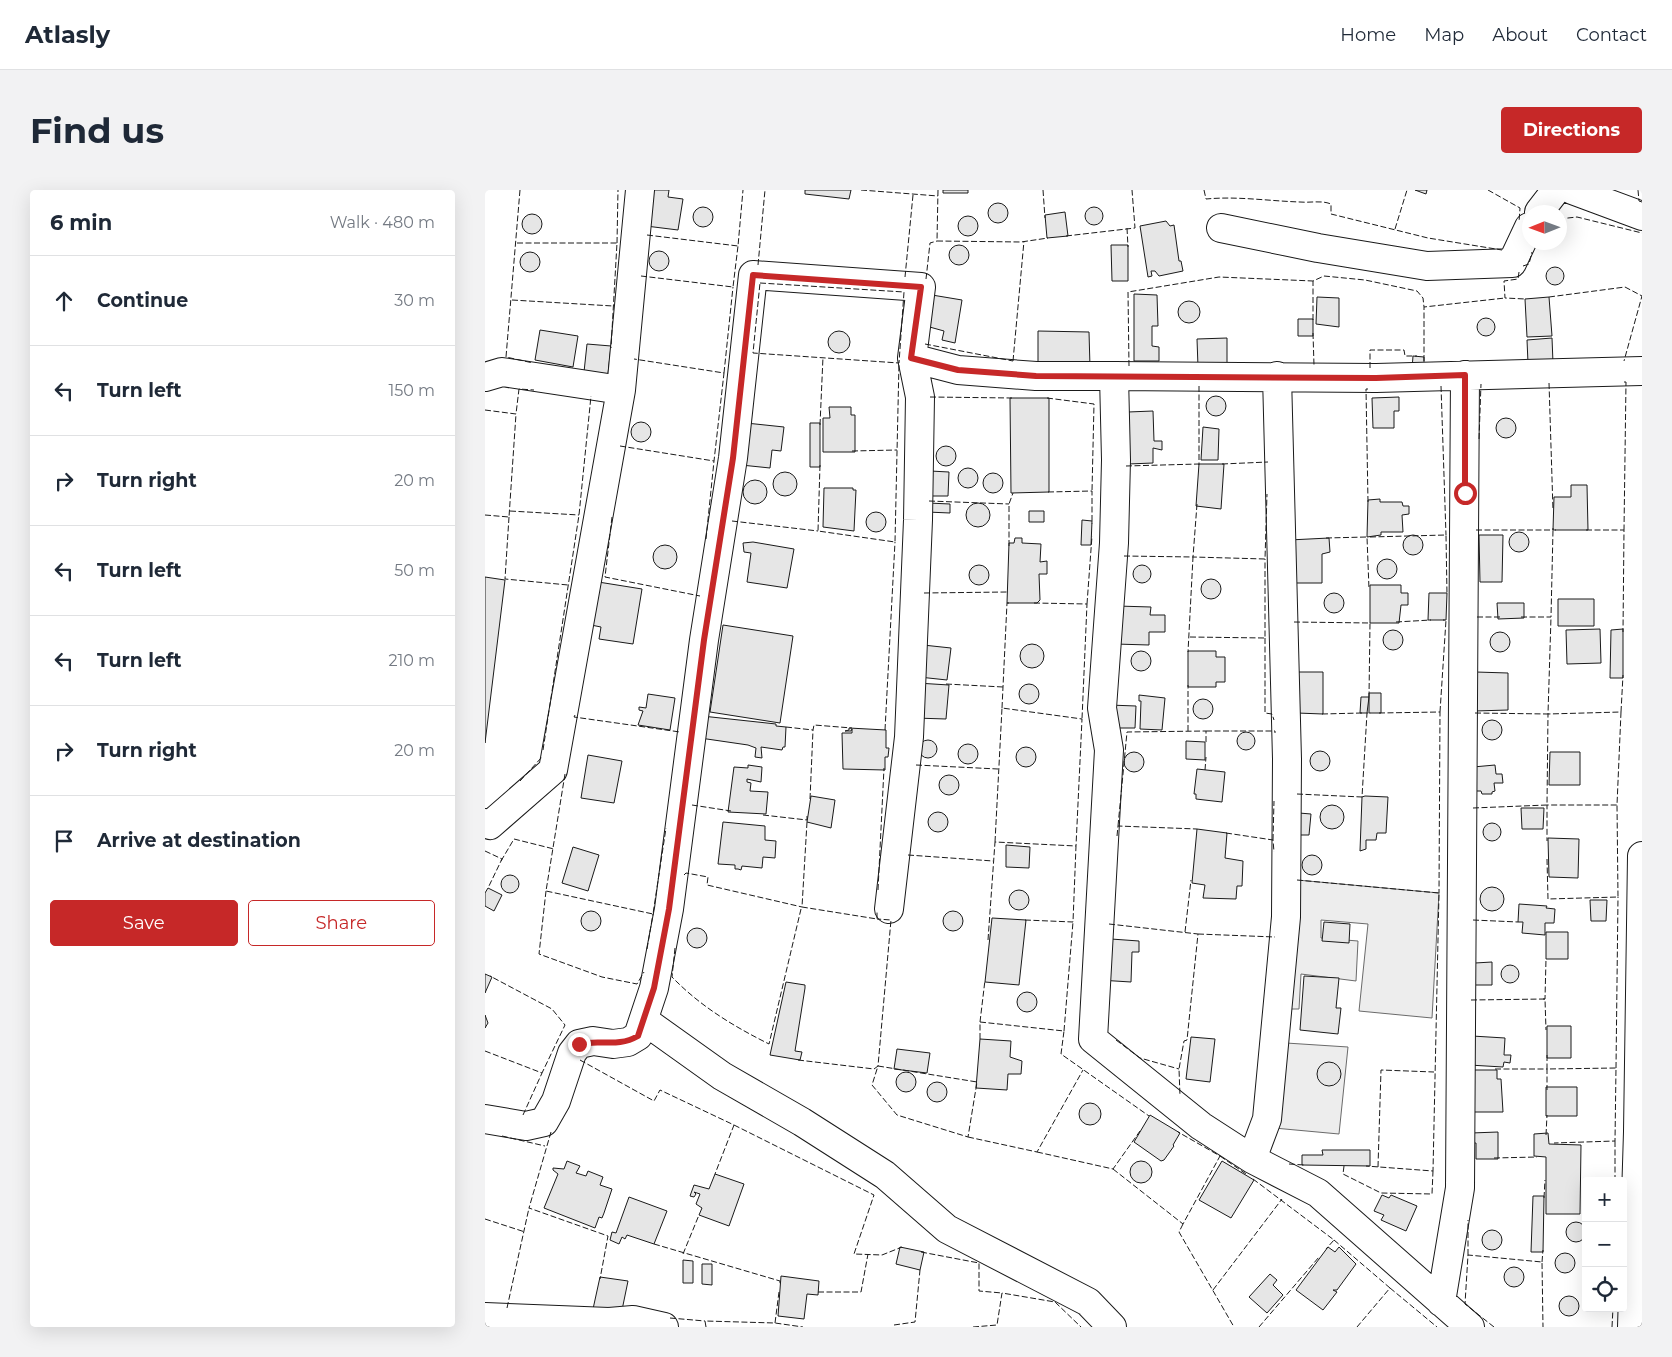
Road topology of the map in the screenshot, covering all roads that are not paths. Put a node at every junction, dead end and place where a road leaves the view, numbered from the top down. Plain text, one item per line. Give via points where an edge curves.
1 (640, 190) edge
2 (1556, 190) edge
3 (1572, 190) edge
4 (1544, 205) edge
5 (1642, 216) edge
6 (1221, 228) dead end
7 (1522, 242) edge
8 (911, 358) junction
9 (1642, 371) edge
10 (1465, 375) junction
11 (1114, 376) junction
12 (1277, 376) junction
13 (485, 377) edge
14 (621, 390) junction
15 (485, 823) edge
16 (1642, 856) edge
17 (889, 909) dead end
18 (645, 1021) junction
19 (485, 1119) edge
20 (1252, 1159) junction
21 (1441, 1302) junction
22 (485, 1317) edge
23 (664, 1327) edge
24 (1112, 1327) edge
25 (1470, 1327) edge
26 (1632, 1327) edge

1 - 14 street
2 - 4 street
3 - 5 street
6 - 7 street via 1427,266 1512,263
8 - 11 street via 958,370 1036,376
8 - 17 street via 920,397 918,520 909,737
8 - 18 street via 921,287 753,275 733,458 704,640 669,909
9 - 10 street
10 - 12 street via 1376,378
10 - 21 street via 1460,1188
11 - 12 street
11 - 20 street via 1114,543 1102,708 1109,750 1093,1039 1201,1126
12 - 20 street via 1287,759 1286,917 1267,1119
13 - 14 street via 502,372
14 - 15 street via 553,770 490,825
16 - 26 street
18 - 19 street via 638,1036 627,1042 579,1044 572,1053 556,1101 544,1122 526,1126
18 - 24 street via 722,1076 885,1175 947,1229 1088,1302
20 - 21 street via 1318,1193
21 - 25 street
22 - 23 street via 633,1320

